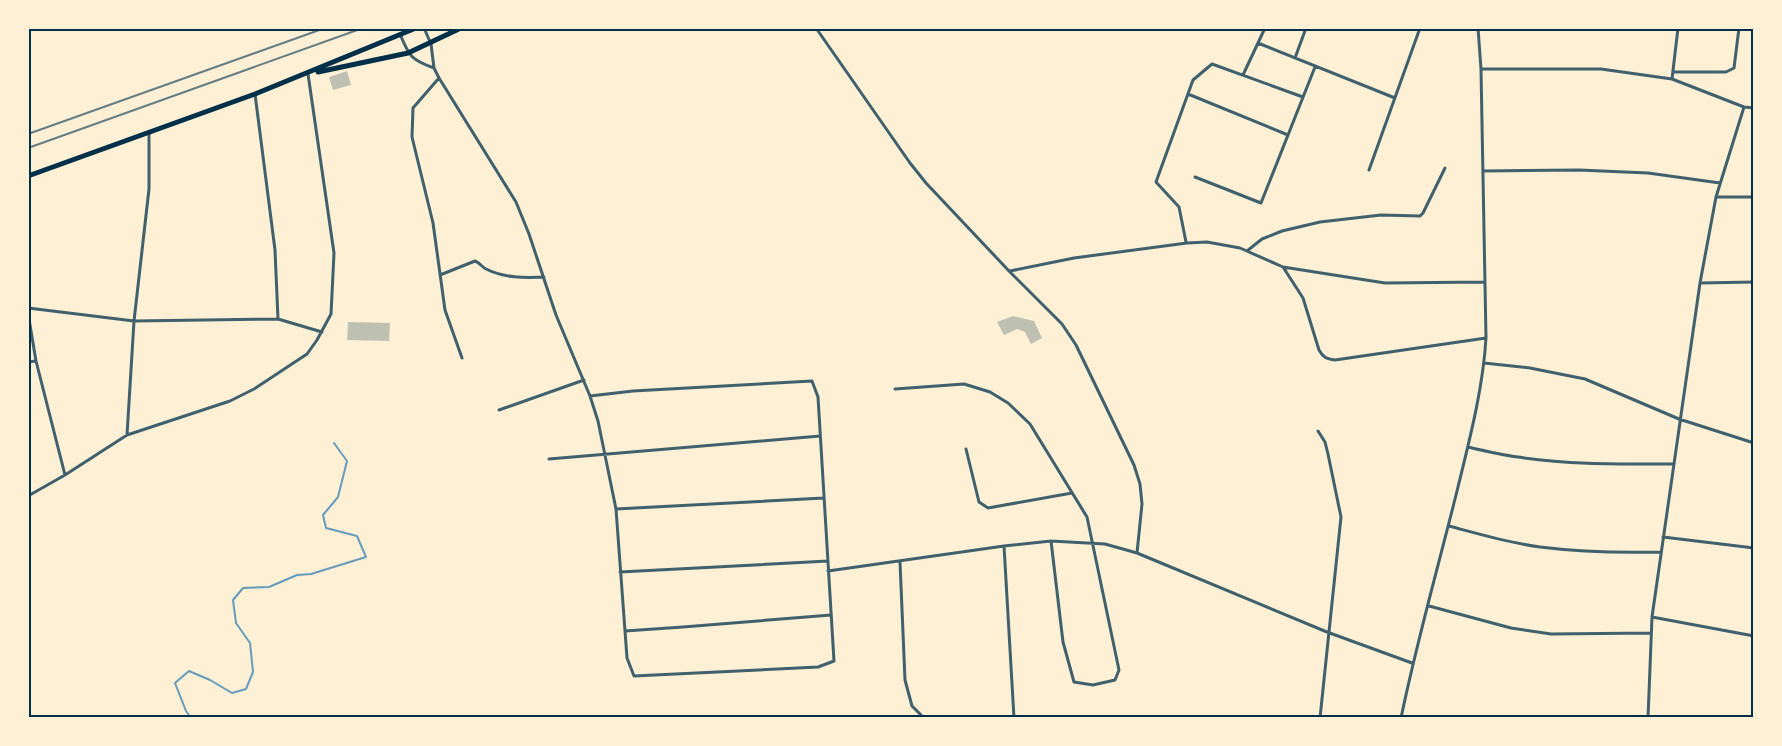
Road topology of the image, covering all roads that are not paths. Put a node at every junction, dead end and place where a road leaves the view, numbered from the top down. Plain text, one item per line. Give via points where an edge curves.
1 (416, 28) edge
2 (424, 28) edge
3 (461, 28) edge
4 (816, 28) edge
5 (1265, 28) edge
6 (1306, 28) edge
7 (1420, 28) edge
8 (1478, 28) edge
9 (1678, 28) edge
10 (1739, 28) edge
11 (400, 34) junction
12 (1258, 43) junction
13 (431, 44) junction
14 (408, 53) junction
15 (1294, 58) junction
16 (1315, 67) junction
17 (434, 68) junction
18 (1481, 69) junction
19 (1673, 72) junction
20 (308, 74) junction
21 (1243, 75) junction
22 (439, 78) junction
23 (1672, 79) junction
24 (255, 94) junction
25 (1188, 94) junction
26 (1303, 97) junction
27 (1395, 98) junction
28 (1744, 107) junction
29 (1754, 108) edge
30 (149, 132) junction
31 (1288, 135) junction
32 (1445, 168) dead end
33 (1369, 171) dead end
34 (1483, 171) junction
35 (28, 176) edge
36 (1195, 177) dead end
37 (1720, 183) junction
38 (1716, 197) junction
39 (1754, 197) edge
40 (1187, 243) junction
41 (1247, 251) junction
42 (1283, 267) junction
43 (1009, 271) junction
44 (440, 275) junction
45 (544, 277) junction
46 (1484, 282) junction
47 (1754, 282) edge
48 (1700, 283) junction
49 (28, 310) edge
50 (278, 319) junction
51 (134, 321) junction
52 (322, 332) junction
53 (1486, 338) junction
54 (462, 358) dead end
55 (36, 361) junction
56 (28, 362) edge
57 (1484, 363) junction
58 (584, 380) junction
59 (895, 389) dead end
60 (590, 396) junction
61 (499, 410) dead end
62 (1679, 419) junction
63 (1318, 431) dead end
64 (127, 435) junction
65 (820, 436) junction
66 (1754, 443) edge
67 (1468, 447) junction
68 (966, 449) dead end
69 (604, 453) junction
70 (549, 459) dead end
71 (1673, 464) junction
72 (65, 475) junction
73 (1072, 493) junction
74 (28, 495) edge
75 (824, 498) junction
76 (616, 509) junction
77 (1449, 526) junction
78 (1663, 537) junction
79 (1051, 541) junction
80 (1093, 543) junction
81 (1004, 546) junction
82 (1754, 548) edge
83 (1661, 552) junction
84 (1137, 553) junction
85 (828, 561) junction
86 (900, 562) junction
87 (828, 571) junction
88 (620, 572) junction
89 (1429, 606) junction
90 (831, 615) junction
91 (1652, 617) junction
92 (625, 631) junction
93 (1328, 632) junction
94 (1652, 633) junction
95 (1754, 636) edge
96 (1412, 663) junction
97 (924, 717) edge
98 (1014, 717) edge
99 (1320, 717) edge
100 (1401, 717) edge
101 (1648, 717) edge

1 - 11 main road
2 - 13 street
3 - 13 main road
4 - 43 street via 921,177
5 - 12 street
6 - 15 street
7 - 27 street
8 - 18 street
9 - 19 street
10 - 19 street via 1734,68 1726,72
11 - 14 street
11 - 20 main road
12 - 15 street
12 - 21 street
13 - 14 main road
13 - 17 street
14 - 17 street
14 - 20 main road
15 - 16 street
16 - 26 street
16 - 27 street
17 - 22 street
18 - 23 street via 1601,69
18 - 34 street
19 - 23 street
20 - 24 main road
20 - 52 street via 334,253 330,314
21 - 25 street via 1212,64 1193,80
21 - 26 street
22 - 44 street via 413,108 412,137 433,223
22 - 45 street via 516,202
23 - 28 street
24 - 30 main road
24 - 50 street via 275,250
25 - 31 street
25 - 40 street via 1156,182 1179,207
26 - 31 street
27 - 33 street
28 - 29 street
28 - 37 street
30 - 35 main road
30 - 51 street via 149,189
31 - 36 street via 1261,203
32 - 41 street via 1420,216 1381,215 1320,222 1282,231
34 - 37 street via 1648,173
34 - 46 street
37 - 38 street
38 - 39 street
38 - 48 street
40 - 41 street via 1207,242
40 - 43 street
41 - 42 street
42 - 46 street via 1385,283
42 - 53 street via 1302,298 1319,350 1327,359
43 - 84 street via 1062,324 1076,345 1134,465 1142,504
44 - 45 street via 475,261 504,275
44 - 54 street via 445,310
45 - 58 street
46 - 53 street
47 - 48 street
48 - 62 street
49 - 51 street
49 - 55 street
50 - 51 street
50 - 52 street
51 - 64 street
52 - 64 street via 307,354 254,389 230,401
53 - 57 street
55 - 56 street
55 - 72 street
57 - 62 street via 1585,379
57 - 67 street
58 - 60 street
58 - 61 street
59 - 73 street via 964,384 990,392 1030,424
60 - 65 street via 812,381 818,396
60 - 69 street
62 - 66 street
62 - 71 street
63 - 93 street via 1325,442 1341,517
64 - 72 street
65 - 69 street
65 - 75 street
67 - 71 street via 1549,461
67 - 77 street
68 - 73 street via 979,502 988,507
69 - 70 street
69 - 76 street
71 - 78 street
72 - 74 street
73 - 80 street via 1087,517
75 - 76 street
75 - 85 street
76 - 88 street
77 - 83 street via 1538,547 1604,553
77 - 89 street
78 - 82 street
78 - 83 street
79 - 80 street
79 - 80 street via 1063,642 1074,682 1093,685 1114,680 1119,670
79 - 81 street
80 - 84 street
81 - 86 street
81 - 98 street
83 - 91 street
84 - 93 street
85 - 87 street
85 - 88 street
86 - 87 street
86 - 97 street via 905,680 912,706
87 - 90 street
88 - 92 street
89 - 94 street via 1511,628 1551,634
89 - 96 street
90 - 92 street
90 - 92 street via 834,661 818,666 634,676 627,658
91 - 94 street
91 - 95 street
93 - 96 street
93 - 99 street
94 - 101 street
96 - 100 street

